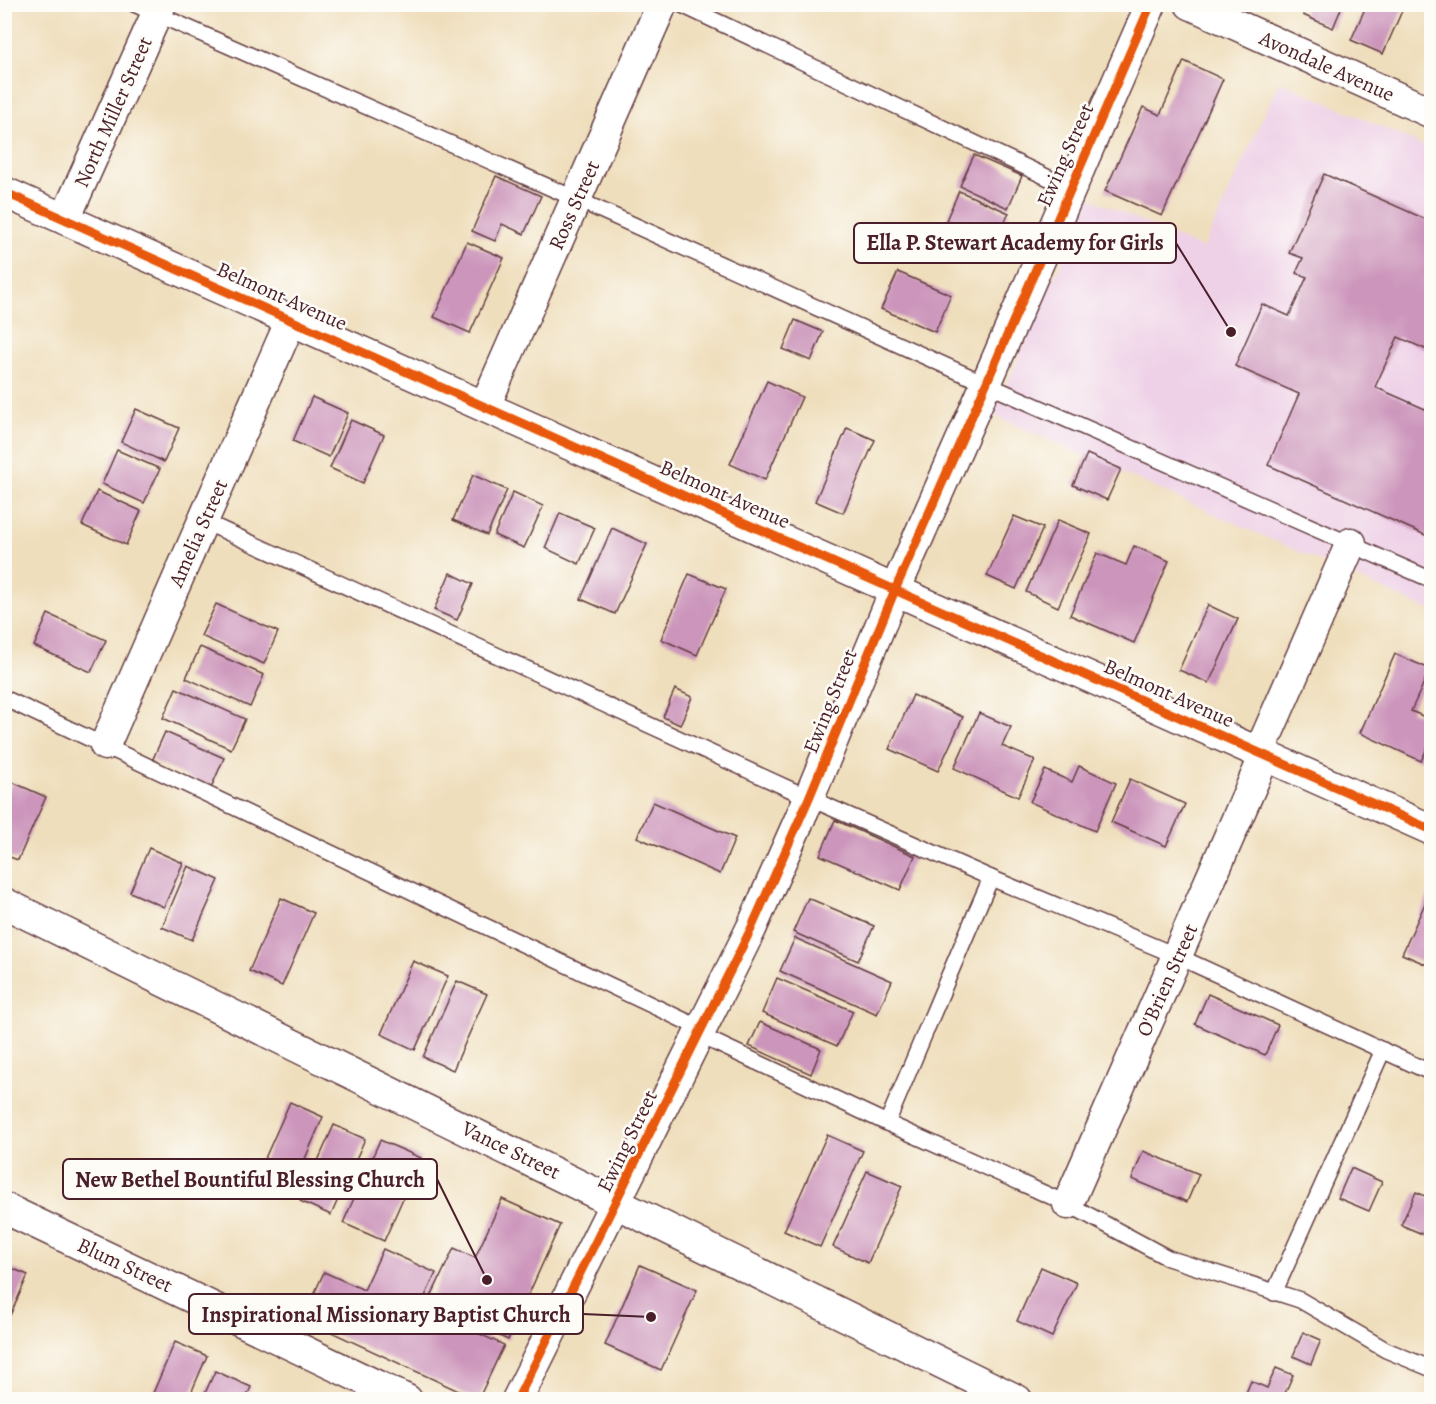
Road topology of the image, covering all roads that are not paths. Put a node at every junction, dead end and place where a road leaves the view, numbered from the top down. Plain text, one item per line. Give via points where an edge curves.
1 (662, 4) edge
2 (680, 4) edge
3 (1151, 4) edge
4 (1190, 4) edge
5 (151, 8) edge
6 (1431, 113) edge
7 (1070, 188) junction
8 (4, 192) edge
9 (576, 199) junction
10 (65, 219) junction
11 (291, 320) junction
12 (987, 384) junction
13 (485, 406) junction
14 (203, 521) junction
15 (1351, 543) junction
16 (1431, 580) edge
17 (895, 590) junction
18 (4, 698) edge
19 (105, 745) junction
20 (1262, 754) junction
21 (809, 798) junction
22 (1431, 830) edge
23 (991, 878) junction
24 (4, 903) edge
25 (1177, 956) junction
26 (700, 1032) junction
27 (1383, 1050) junction
28 (1431, 1073) edge
29 (887, 1123) junction
30 (617, 1202) junction
31 (1068, 1204) junction
32 (4, 1208) edge
33 (1274, 1293) junction
34 (1431, 1369) edge
35 (407, 1400) edge
36 (517, 1400) edge
37 (1017, 1400) edge

1 - 9 street, Ross Street
2 - 7 lane
3 - 7 street, Ewing Street
4 - 6 street, Avondale Avenue
5 - 9 lane
5 - 10 street, North Miller Street
7 - 12 street, Ewing Street
8 - 10 street, Belmont Avenue
9 - 12 lane
9 - 13 street, Ross Street
10 - 11 street, Belmont Avenue
11 - 13 street, Belmont Avenue
11 - 14 street, Amelia Street
12 - 15 lane
12 - 17 street, Ewing Street
13 - 17 street, Belmont Avenue
14 - 19 street, Amelia Street
14 - 21 lane
15 - 16 lane
15 - 20 street, O'Brien Street
17 - 20 street, Belmont Avenue
17 - 21 street, Ewing Street
18 - 19 lane
19 - 26 lane
20 - 22 street, Belmont Avenue
20 - 25 street, O'Brien Street
21 - 23 lane
21 - 26 street, Ewing Street
23 - 25 lane
23 - 29 lane
24 - 30 street, Vance Street
25 - 27 lane
25 - 31 street, O'Brien Street
26 - 29 lane
26 - 30 street, Ewing Street
27 - 28 lane
27 - 33 lane
29 - 31 lane
30 - 36 street, Ewing Street
30 - 37 street, Vance Street
31 - 33 lane via 1168,1258
32 - 35 street, Blum Street
33 - 34 lane via 1300,1300 1386,1350

